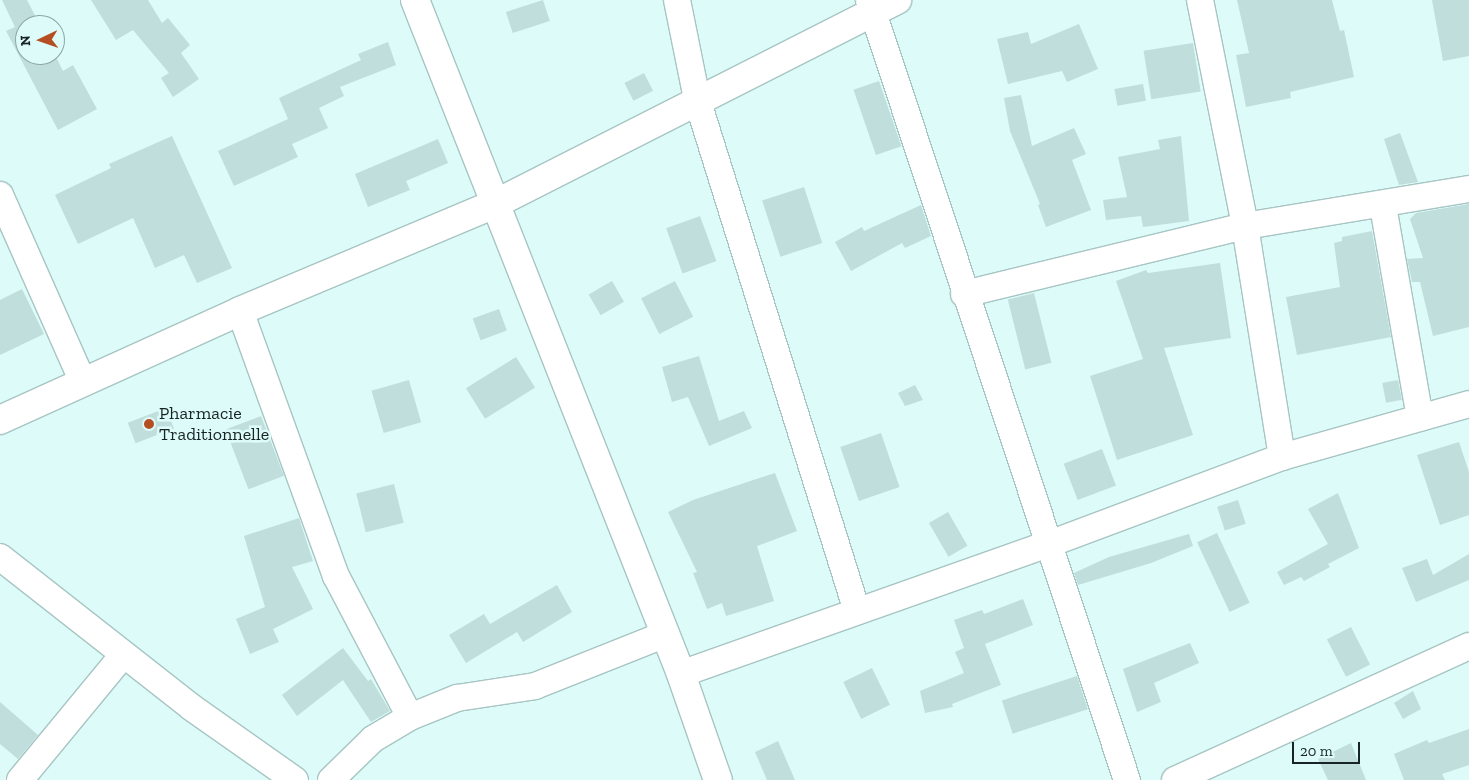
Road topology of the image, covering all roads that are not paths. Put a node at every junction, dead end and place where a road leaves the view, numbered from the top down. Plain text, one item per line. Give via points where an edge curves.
1 (415, 0) edge
2 (678, 0) edge
3 (1200, 0) edge
4 (880, 4) edge
5 (697, 99) junction
6 (1469, 189) edge
7 (0, 195) edge
8 (495, 204) junction
9 (1382, 206) junction
10 (1245, 226) junction
11 (964, 294) junction
12 (240, 311) junction
13 (83, 382) junction
14 (1469, 404) edge
15 (1420, 418) junction
16 (0, 420) edge
17 (1282, 457) junction
18 (1049, 544) junction
19 (0, 557) edge
20 (857, 611) junction
21 (666, 634) junction
22 (1469, 646) edge
23 (124, 654) junction
24 (682, 674) junction
25 (410, 717) junction
26 (20, 780) edge
27 (294, 780) edge
28 (331, 780) edge
29 (718, 780) edge
30 (1127, 780) edge
31 (1175, 780) edge

1 - 8 street
2 - 5 street
3 - 10 street
4 - 5 street
4 - 11 street
5 - 8 street
5 - 20 street
6 - 9 street
7 - 13 street
8 - 12 street
8 - 21 street
9 - 10 street
9 - 15 street
10 - 11 street
10 - 17 street
11 - 18 street
12 - 13 street
12 - 25 street via 336,576
13 - 16 street
14 - 15 street
15 - 17 street
17 - 18 street
18 - 20 street
18 - 30 street
19 - 23 street
20 - 24 street
21 - 24 street
21 - 25 street via 535,686 457,698
22 - 31 street
23 - 26 street
23 - 27 street via 191,707
24 - 29 street
25 - 28 street via 372,739

